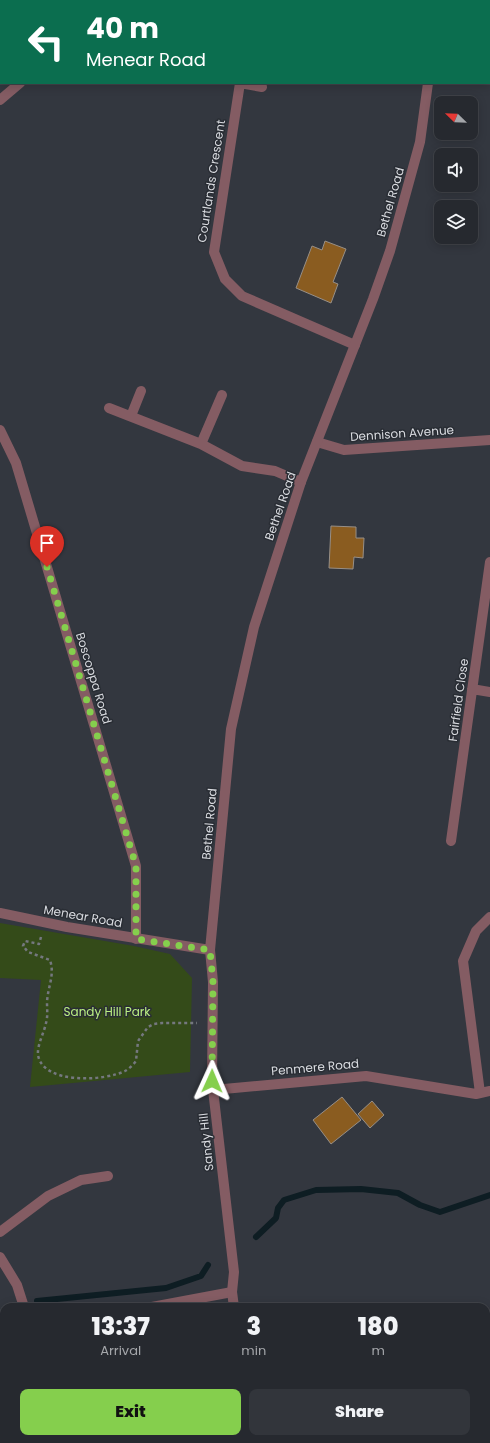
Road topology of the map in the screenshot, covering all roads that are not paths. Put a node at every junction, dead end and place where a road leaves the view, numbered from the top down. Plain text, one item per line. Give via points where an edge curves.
1 (19, 84) edge
2 (240, 84) edge
3 (246, 84) edge
4 (428, 84) edge
5 (262, 87) dead end
6 (0, 100) edge
7 (355, 345) junction
8 (141, 391) dead end
9 (222, 395) dead end
10 (109, 408) dead end
11 (131, 416) junction
12 (0, 430) edge
13 (490, 440) edge
14 (317, 442) junction
15 (201, 444) junction
16 (301, 482) junction
17 (490, 562) edge
18 (472, 688) junction
19 (490, 692) edge
20 (451, 841) dead end
21 (0, 912) edge
22 (490, 917) edge
23 (136, 939) junction
24 (210, 950) junction
25 (213, 1090) junction
26 (485, 1092) edge
27 (108, 1176) dead end
28 (0, 1232) edge
29 (0, 1256) edge
30 (232, 1292) junction
31 (23, 1303) edge
32 (173, 1303) edge
33 (233, 1303) edge

1 - 6 street
2 - 7 street, Courtlands Crescent via 214,252 225,279 242,296
3 - 5 street, Courtlands Crescent
4 - 7 street, Bethel Road via 420,142 392,243
7 - 14 street, Bethel Road
8 - 11 street
9 - 15 street
10 - 11 street
11 - 15 street
12 - 23 street, Boscoppa Road via 16,463 136,866
13 - 14 street, Dennison Avenue via 344,450
14 - 16 street, Bethel Road
15 - 16 street via 242,466 275,471
16 - 24 street, Bethel Road via 254,627 231,729
17 - 18 street, Fairfield Close
18 - 19 street
18 - 20 street, Fairfield Close
21 - 23 street, Menear Road
22 - 26 street via 476,931 463,961
23 - 24 street, Menear Road
24 - 25 street, Sandy Hill via 213,982
25 - 26 street, Penmere Road via 366,1076
25 - 30 street, Sandy Hill via 234,1272
27 - 28 street via 81,1180 48,1196
29 - 31 street via 17,1285
30 - 32 street
30 - 33 street, Sandy Hill

